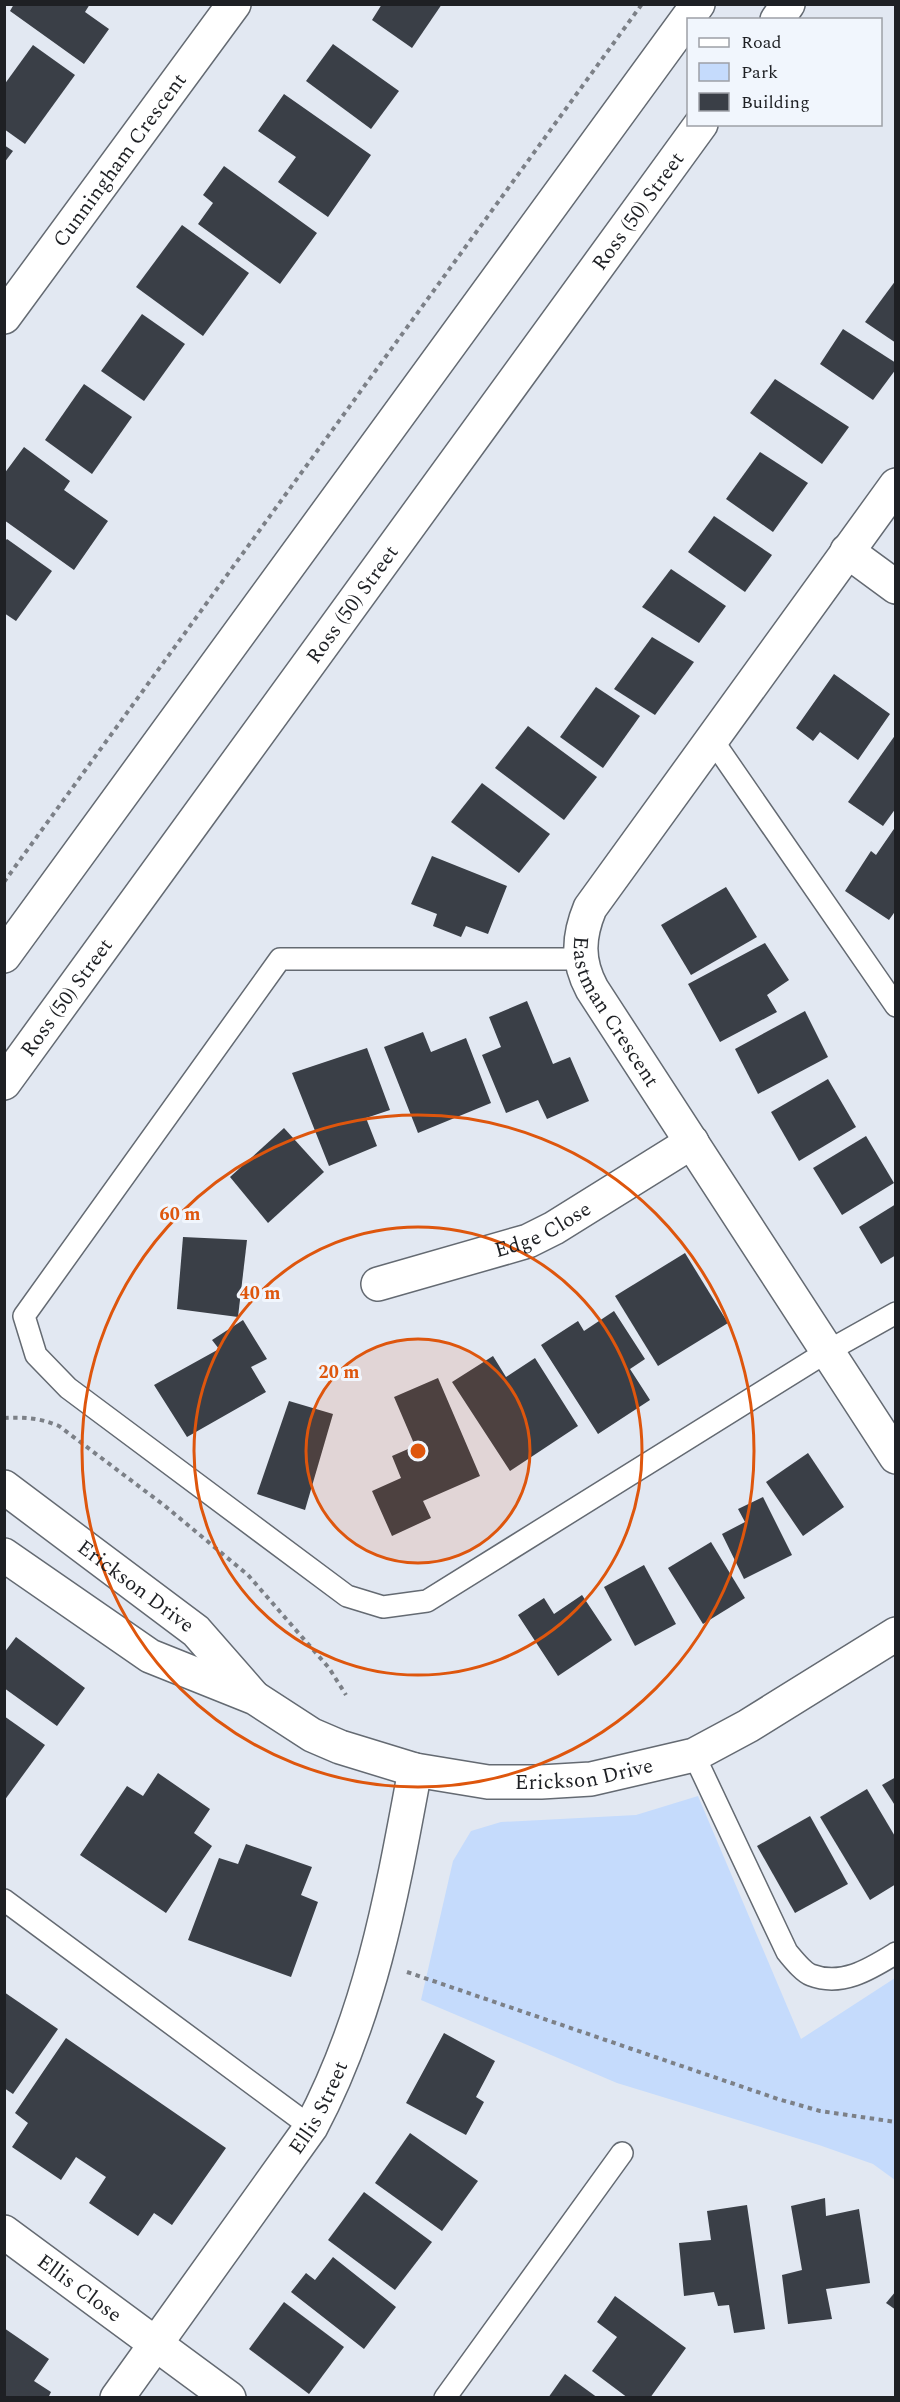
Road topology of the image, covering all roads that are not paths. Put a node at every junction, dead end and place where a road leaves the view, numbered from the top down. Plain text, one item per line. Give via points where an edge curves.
1 (234, 4) edge
2 (698, 4) edge
3 (788, 4) edge
4 (688, 18) edge
5 (778, 18) edge
6 (687, 19) edge
7 (700, 126) edge
8 (4, 316) edge
9 (896, 485) edge
10 (848, 551) junction
11 (896, 587) edge
12 (711, 738) junction
13 (4, 956) edge
14 (580, 959) junction
15 (896, 1006) edge
16 (4, 1083) edge
17 (692, 1142) junction
18 (378, 1284) dead end
19 (896, 1313) edge
20 (828, 1351) junction
21 (896, 1456) edge
22 (4, 1487) edge
23 (4, 1555) edge
24 (896, 1634) edge
25 (255, 1698) junction
26 (694, 1755) junction
27 (415, 1770) junction
28 (4, 1900) edge
29 (896, 1953) edge
30 (311, 2127) junction
31 (622, 2153) dead end
32 (4, 2232) edge
33 (157, 2344) junction
34 (117, 2397) edge
35 (229, 2397) edge
36 (445, 2397) edge

1 - 8 street, Cunningham Crescent
2 - 4 street
3 - 5 street
6 - 13 street
7 - 16 street, Ross (50) Street
9 - 10 street, Eastman Crescent
10 - 11 street
10 - 12 street, Eastman Crescent
12 - 14 street, Eastman Crescent via 590,908 583,924
12 - 15 lane
14 - 17 street, Eastman Crescent via 592,989
14 - 20 lane via 280,959 24,1316 36,1355 68,1388 346,1596 384,1607 427,1600
17 - 18 street, Edge Close via 528,1241
17 - 20 street, Eastman Crescent
19 - 20 lane
20 - 21 street, Eastman Crescent
22 - 25 street, Erickson Drive via 196,1630
23 - 25 street, Erickson Drive via 150,1656
24 - 26 street, Erickson Drive via 758,1721
25 - 27 street, Erickson Drive via 312,1735
26 - 27 street, Erickson Drive via 591,1779 541,1782 488,1782
26 - 29 lane via 787,1952 810,1975 840,1979 867,1971
27 - 30 street, Ellis Street via 376,1961 351,2044
28 - 30 lane
30 - 33 street, Ellis Street
31 - 36 lane
32 - 33 street, Ellis Close
33 - 34 street, Ellis Street
33 - 35 street, Ellis Close

